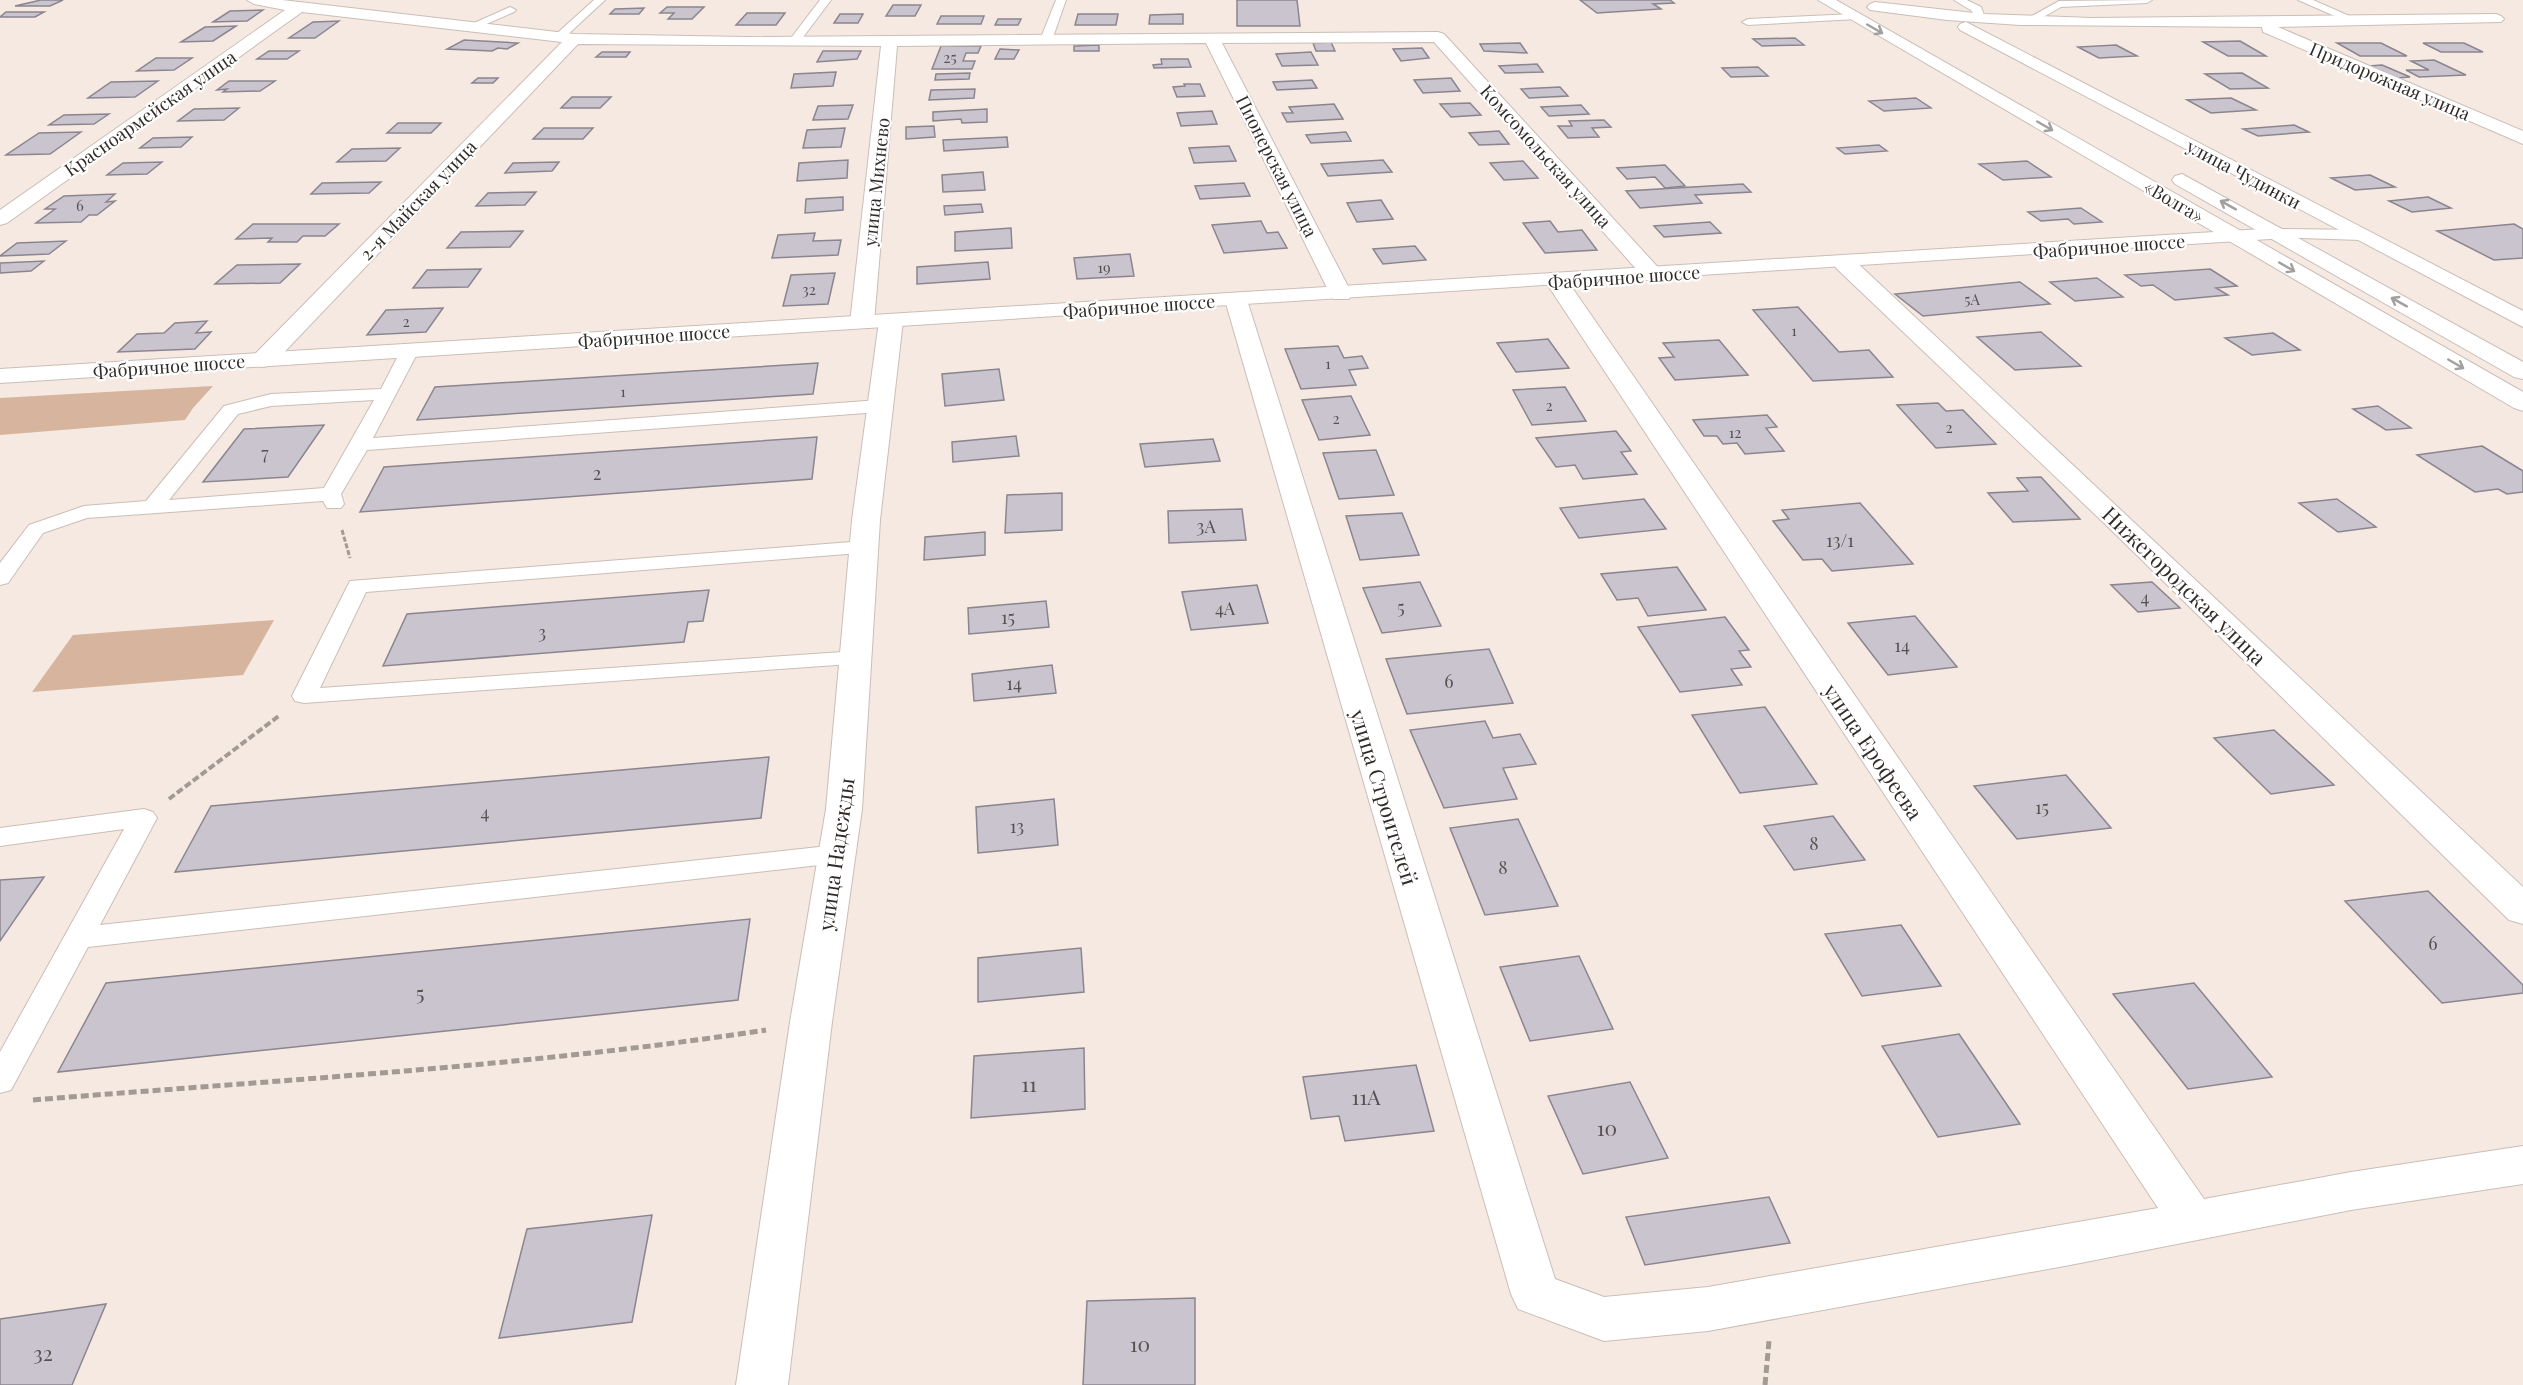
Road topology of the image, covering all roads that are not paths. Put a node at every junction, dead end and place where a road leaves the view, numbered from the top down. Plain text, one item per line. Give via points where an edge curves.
1 (254, 0) edge
2 (600, 0) edge
3 (826, 0) edge
4 (1061, 0) edge
5 (1825, 0) edge
6 (1959, 0) edge
7 (2147, 0) edge
8 (2303, 0) edge
9 (304, 3) edge
10 (1864, 8) edge
11 (510, 10) dead end
12 (2496, 19) dead end
13 (1748, 22) dead end
14 (2027, 22) junction
15 (2357, 22) junction
16 (2256, 23) junction
17 (471, 27) junction
18 (1968, 28) junction
19 (1915, 30) dead end
20 (566, 39) junction
21 (1212, 39) junction
22 (1046, 40) junction
23 (794, 42) junction
24 (889, 42) junction
25 (2523, 138) edge
26 (2169, 173) dead end
27 (0, 219) edge
28 (2279, 234) junction
29 (2361, 235) junction
30 (2236, 237) junction
31 (1844, 263) junction
32 (1654, 275) junction
33 (1556, 281) junction
34 (1341, 294) junction
35 (1236, 300) junction
36 (2523, 321) edge
37 (877, 322) junction
38 (409, 352) junction
39 (263, 360) junction
40 (2523, 372) edge
41 (0, 376) edge
42 (385, 394) junction
43 (2523, 404) edge
44 (879, 406) junction
45 (360, 445) junction
46 (152, 507) junction
47 (864, 547) junction
48 (0, 578) edge
49 (857, 658) junction
50 (0, 837) edge
51 (837, 854) junction
52 (2523, 910) edge
53 (77, 938) junction
54 (11, 1042) edge
55 (0, 1081) edge
56 (2523, 1165) edge
57 (2192, 1220) junction
58 (762, 1385) edge

1 - 9 main road
2 - 20 lane
3 - 23 lane
4 - 22 lane
5 - 10 main road, «Волга»
6 - 18 lane via 1977,9
7 - 14 lane via 2059,4
8 - 15 lane
9 - 17 main road
9 - 27 main road, Красноармейская улица
10 - 13 lane
10 - 18 main road
10 - 19 main road, «Волга»
10 -> 30 main road, «Волга»
11 - 17 lane
12 - 15 main road
14 - 16 main road
14 - 18 main road
15 - 16 main road
16 - 25 main road, Придорожная улица
17 - 20 main road
18 - 29 main road, улица Чудинки
20 - 23 main road
20 - 39 main road, 2-я Майская улица
21 - 22 main road
21 - 32 main road, Комсомольская улица via 1438,37
21 - 34 main road, Пионерская улица
22 - 24 main road
23 - 24 main road
24 - 37 main road, улица Михнево
28 -> 26 main road, «Волга»
28 - 29 lane
28 - 30 main road, Фабричное шоссе
40 -> 28 main road, «Волга»
29 - 36 main road, улица Чудинки
30 - 31 main road, Фабричное шоссе
30 -> 43 main road, «Волга»
31 - 32 main road, Фабричное шоссе
31 - 52 main road, Нижегородская улица
32 - 33 main road, Фабричное шоссе
33 - 34 main road, Фабричное шоссе
33 - 57 main road, улица Ерофеева
34 - 35 main road, Фабричное шоссе
35 - 37 main road, Фабричное шоссе
35 - 57 main road, улица Строителей via 1535,1294 1604,1319 1708,1309
37 - 38 main road, Фабричное шоссе
37 - 44 main road, улица Надежды
38 - 39 main road, Фабричное шоссе
38 - 42 lane
39 - 41 main road, Фабричное шоссе
42 - 45 lane
42 - 46 lane via 271,400 231,410
44 - 45 lane
44 - 47 main road, улица Надежды
45 - 46 lane via 333,499
46 - 48 lane via 84,512 36,529
47 - 49 main road, улица Надежды
47 - 49 lane via 358,586 304,696
49 - 51 main road, улица Надежды
50 - 53 lane via 144,818
51 - 53 lane
51 - 58 main road, улица Надежды
53 - 54 lane
54 - 55 lane
56 - 57 main road

